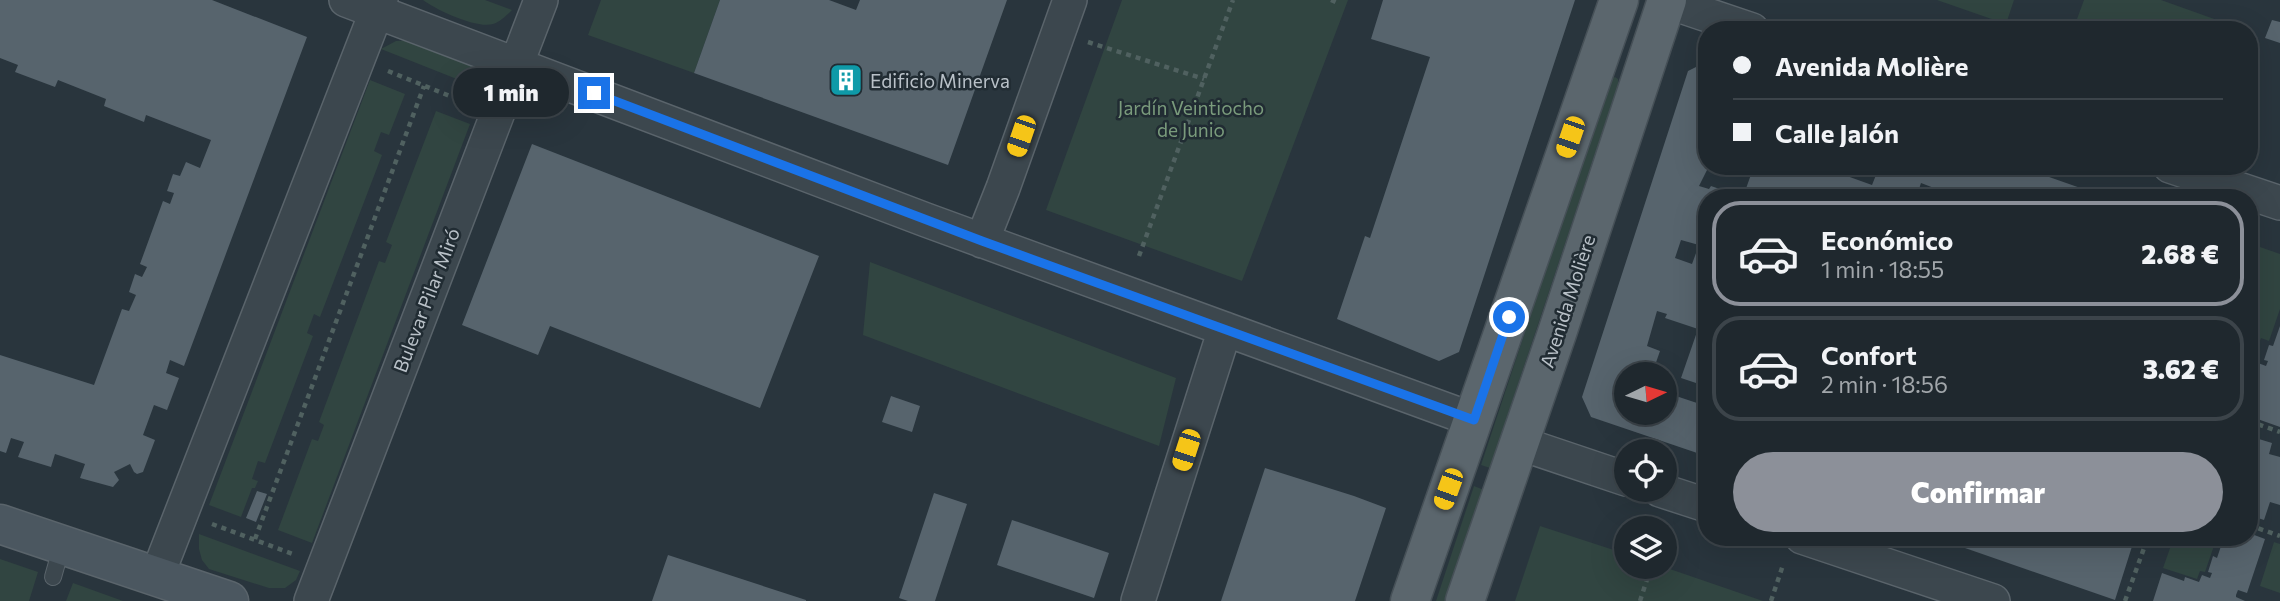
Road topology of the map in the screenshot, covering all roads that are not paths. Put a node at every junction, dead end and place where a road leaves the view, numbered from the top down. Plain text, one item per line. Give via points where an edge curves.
1 (541, 0) edge
2 (1070, 0) edge
3 (1619, 0) edge
4 (1666, 1) edge
5 (368, 4) edge
6 (1725, 21) edge
7 (517, 63) junction
8 (2197, 175) edge
9 (2238, 189) edge
10 (2258, 196) edge
11 (2280, 203) edge
12 (982, 241) junction
13 (1224, 329) junction
14 (1474, 420) junction
15 (1520, 443) junction
16 (1614, 475) edge
17 (1677, 496) edge
18 (1698, 502) edge
19 (0, 524) edge
20 (1793, 550) edge
21 (157, 576) junction
22 (1977, 598) edge
23 (229, 601) edge
24 (311, 601) edge
25 (1138, 601) edge
26 (1410, 601) edge
27 (1465, 601) edge

1 - 7 street, Bulevar Pilar Miró
2 - 12 street
3 - 14 main road
4 - 6 street
4 - 15 main road, Avenida Molière
5 - 7 street
5 - 21 street via 358,59
7 - 12 street
7 - 24 street, Bulevar Pilar Miró
8 - 9 street
10 - 11 street
12 - 13 street
13 - 14 street
13 - 25 street
14 - 26 main road
15 - 16 street
15 - 27 main road, Avenida Molière
17 - 18 street
19 - 21 main road via 58,561
20 - 22 street
21 - 23 main road

